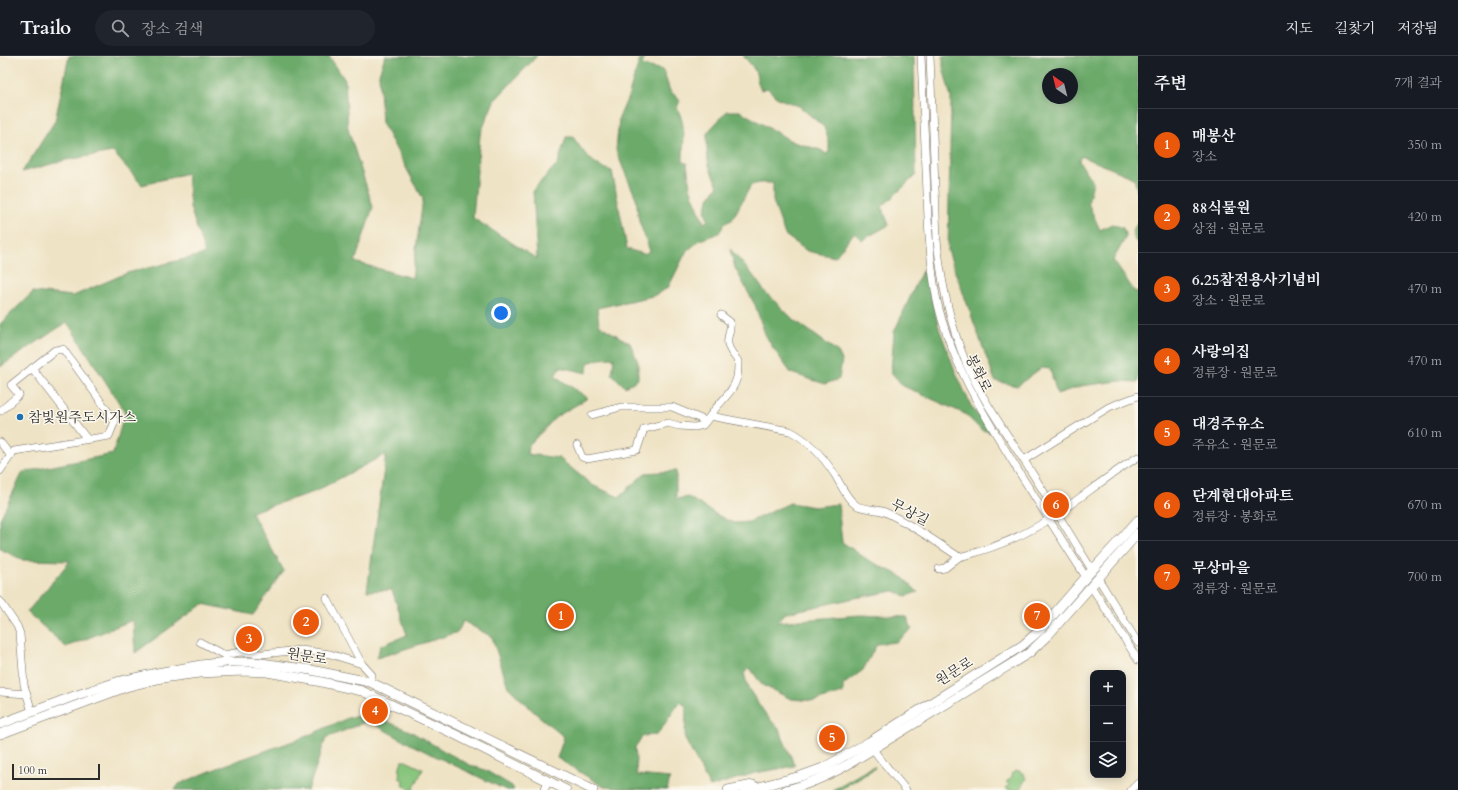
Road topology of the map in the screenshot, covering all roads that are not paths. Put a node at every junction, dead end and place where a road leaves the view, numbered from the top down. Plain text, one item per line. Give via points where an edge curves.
1 (921, 56) edge
2 (930, 56) edge
3 (721, 315) dead end
4 (32, 368) junction
5 (1138, 396) edge
6 (0, 411) edge
7 (592, 415) dead end
8 (708, 418) junction
9 (87, 439) junction
10 (0, 442) edge
11 (577, 445) dead end
12 (11, 456) junction
13 (1138, 457) edge
14 (1024, 460) junction
15 (0, 471) edge
16 (1058, 513) junction
17 (1049, 520) junction
18 (1138, 520) edge
19 (1138, 533) edge
20 (959, 557) junction
21 (938, 569) dead end
22 (1092, 570) junction
23 (1086, 577) junction
24 (1098, 578) junction
25 (1091, 586) junction
26 (327, 598) dead end
27 (0, 601) edge
28 (200, 642) dead end
29 (1138, 643) edge
30 (225, 659) junction
31 (1138, 660) edge
32 (362, 664) junction
33 (370, 682) junction
34 (0, 692) edge
35 (27, 694) junction
36 (34, 716) junction
37 (0, 724) edge
38 (0, 734) edge
39 (871, 745) junction
40 (801, 776) junction
41 (1138, 783) edge
42 (566, 790) edge
43 (593, 790) edge
44 (728, 790) edge
45 (747, 790) edge
46 (786, 790) edge
47 (906, 790) edge
48 (1131, 790) edge

1 - 17 street, 봉화로 via 928,216 937,300 956,361 972,393
2 - 14 street, 봉화로 via 937,240 946,298 967,363 995,418
3 - 8 street via 730,322 727,343 738,361 737,378
4 - 6 street via 11,385 19,395
4 - 9 street
4 - 9 street via 55,350 63,349 115,421 108,436
5 - 14 street via 1109,407
7 - 8 street, 무상길 via 621,406 672,407
8 - 11 street, 무상길 via 703,425 696,427 668,423 644,429 637,450 587,459 582,457
8 - 20 street, 무상길 via 790,431 801,436 834,473 857,506 884,512
9 - 12 street via 14,451
10 - 12 street
12 - 15 street
13 - 16 street
14 - 16 street, 봉화로
16 - 17 street
16 - 22 street, 봉화로
17 - 20 street via 1006,542
17 - 23 street, 봉화로
18 - 22 main road, 원문로
19 - 24 main road, 원문로
20 - 21 street via 945,568
22 - 23 main road, 원문로
22 - 24 main road
23 - 25 main road, 봉화로
23 - 39 main road, 원문로 via 1032,638
24 - 25 main road, 원문로
24 - 29 street
25 - 31 street, 봉화로
25 - 39 main road, 원문로 via 1050,634 1029,653
26 - 32 street
27 - 35 street via 20,634
28 - 30 street
30 - 32 street via 240,652 262,654 301,650 330,654
30 - 33 main road, 원문로 via 281,665
30 - 36 main road, 원문로 via 117,682 77,695
32 - 33 street via 372,675
33 - 43 main road, 원문로
34 - 35 street
35 - 36 street
36 - 37 main road, 원문로
36 - 38 main road, 원문로
36 - 42 main road, 원문로 via 162,678 199,672 267,672 362,691
39 - 40 main road, 원문로
39 - 46 main road, 원문로 via 826,777
39 - 47 street
40 - 44 main road
40 - 45 main road, 원문로
41 - 48 street

